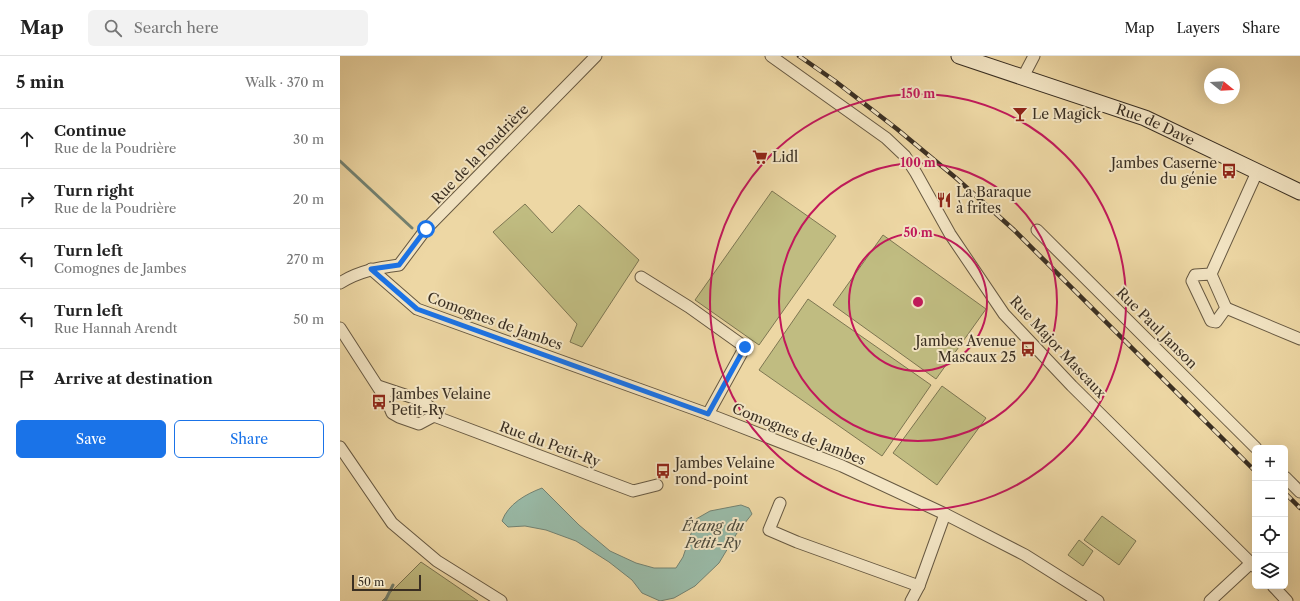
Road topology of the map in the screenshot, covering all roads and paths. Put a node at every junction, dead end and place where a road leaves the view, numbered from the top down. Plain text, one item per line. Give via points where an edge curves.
1 (596, 56) edge
2 (771, 56) edge
3 (959, 56) edge
4 (1034, 56) edge
5 (1023, 77) junction
6 (1257, 172) junction
7 (1300, 192) edge
8 (1037, 230) dead end
9 (371, 269) junction
10 (1211, 274) junction
11 (641, 277) dead end
12 (340, 283) edge
13 (1226, 308) junction
14 (340, 328) edge
15 (1300, 338) edge
16 (378, 386) junction
17 (708, 414) junction
18 (434, 416) junction
19 (1253, 445) edge
20 (340, 447) edge
21 (1288, 480) edge
22 (657, 485) dead end
23 (1300, 492) edge
24 (780, 503) dead end
25 (945, 514) junction
26 (1252, 564) edge
27 (1252, 566) edge
28 (919, 586) junction
29 (1276, 589) edge
30 (501, 601) edge
31 (911, 601) edge
32 (1098, 601) edge
33 (1210, 601) edge
34 (1287, 601) edge

1 - 9 street, Rue de la Poudrière via 426,229 399,265
2 - 26 street, Rue Major Mascaux via 886,138 905,156 950,234 1004,314 1072,386
3 - 5 main road, Rue de Dave
4 - 5 street
5 - 6 main road, Rue de Dave via 1145,118
6 - 7 main road, Rue de Dave
6 - 10 street
8 - 19 street, Rue Paul Janson
9 - 12 street, Rue de la Poudrière
9 - 17 street, Comognes de Jambes via 417,309
10 - 13 street
10 - 13 street via 1195,276 1192,281 1211,321 1216,322
11 - 17 street via 745,347
13 - 15 street
14 - 16 street
16 - 18 street, Rue du Petit-Ry via 420,400 430,407
16 - 18 street via 392,413 398,417 419,424
17 - 25 street, Comognes de Jambes via 842,466
18 - 22 street, Rue du Petit-Ry via 632,491
20 - 30 street via 392,523 437,561
21 - 23 street
24 - 28 street via 769,530
25 - 28 street
25 - 32 street, Comognes de Jambes via 1025,555
27 - 33 street
28 - 31 street
29 - 34 street

